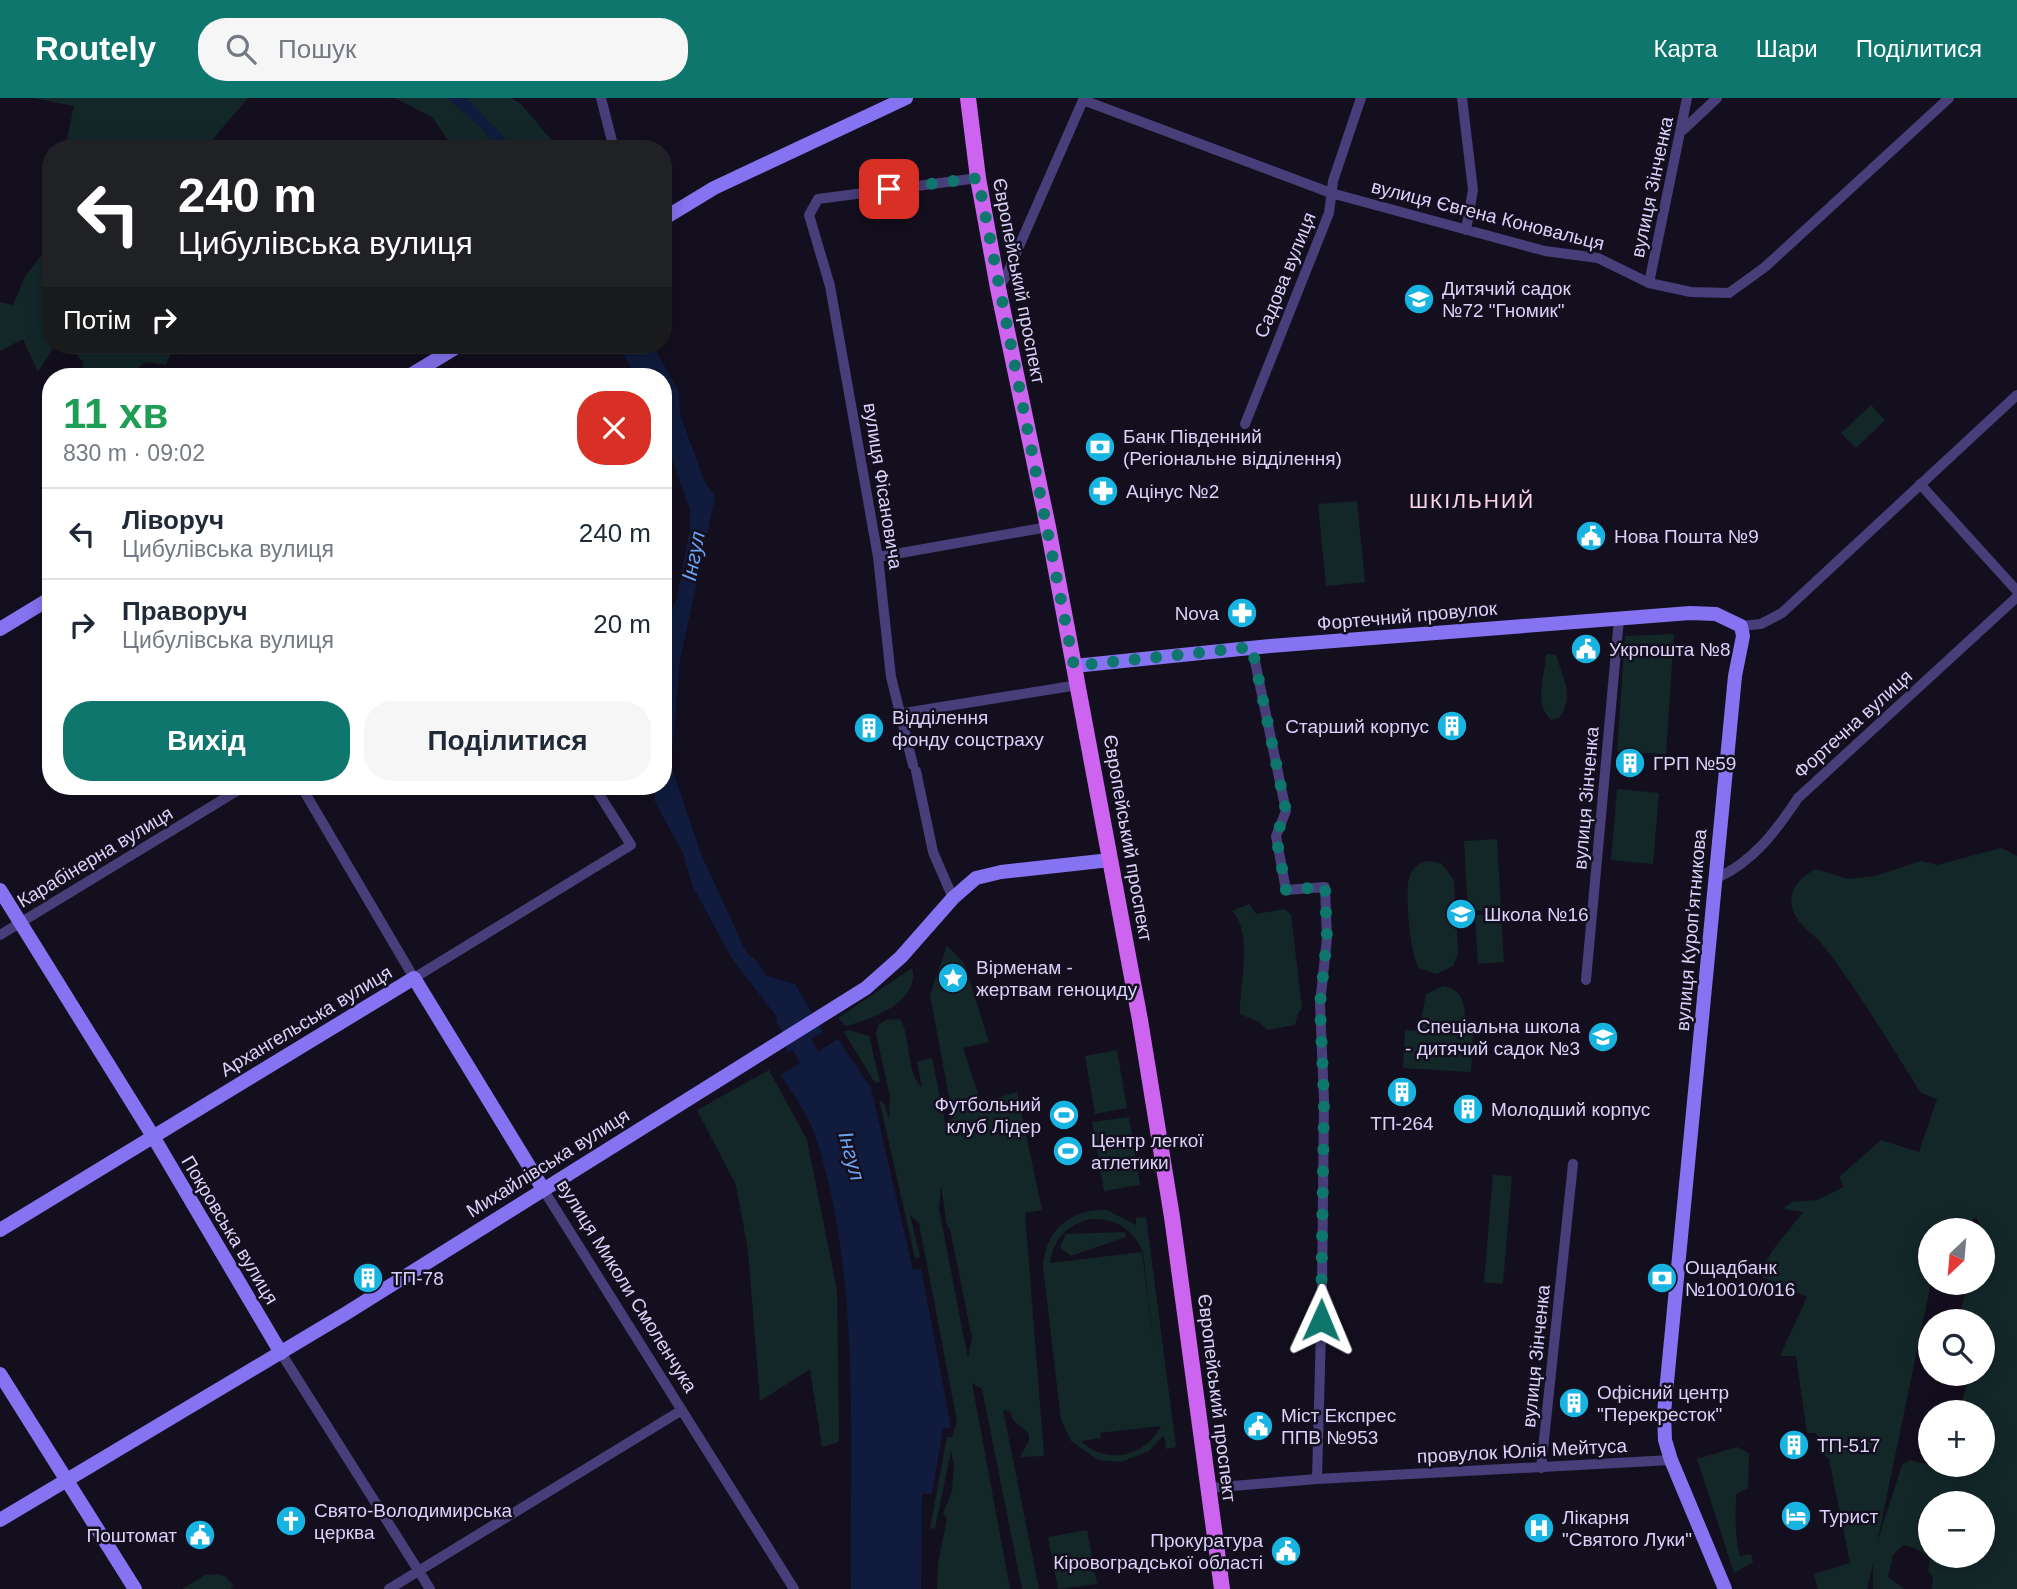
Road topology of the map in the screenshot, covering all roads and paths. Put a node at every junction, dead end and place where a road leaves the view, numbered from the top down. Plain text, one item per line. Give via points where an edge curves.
1 (601, 98) edge
2 (906, 98) edge
3 (968, 98) edge
4 (1361, 98) edge
5 (1462, 98) edge
6 (1687, 98) edge
7 (1717, 98) edge
8 (1949, 98) edge
9 (1084, 99) edge
10 (1683, 130) junction
11 (612, 140) edge
12 (978, 178) junction
13 (1331, 193) junction
14 (672, 214) edge
15 (1466, 230) junction
16 (1649, 283) junction
17 (998, 288) junction
18 (445, 354) edge
19 (422, 368) edge
20 (2017, 395) edge
21 (1245, 424) dead end
22 (1920, 484) junction
23 (1048, 527) junction
24 (878, 557) junction
25 (2017, 591) edge
26 (2017, 597) edge
27 (42, 603) edge
28 (1619, 619) junction
29 (1741, 626) junction
30 (0, 629) edge
31 (1252, 647) junction
32 (1074, 666) junction
33 (1078, 685) junction
34 (898, 714) junction
35 (230, 795) edge
36 (306, 795) edge
37 (600, 795) edge
38 (1110, 860) junction
39 (1717, 878) junction
40 (0, 890) edge
41 (953, 898) junction
42 (20, 923) junction
43 (0, 935) edge
44 (414, 978) junction
45 (1586, 980) dead end
46 (153, 1136) junction
47 (1573, 1164) dead end
48 (542, 1189) junction
49 (0, 1230) edge
50 (281, 1353) junction
51 (0, 1374) edge
52 (682, 1410) junction
53 (1671, 1460) junction
54 (1541, 1468) junction
55 (66, 1479) junction
56 (1317, 1479) junction
57 (1208, 1488) junction
58 (0, 1520) edge
59 (419, 1571) junction
60 (135, 1589) edge
61 (389, 1589) edge
62 (430, 1589) edge
63 (794, 1589) edge
64 (1222, 1589) edge
65 (1725, 1589) edge

1 - 11 street
2 - 14 street via 714,188
3 - 12 main road, Європейський проспект
4 - 13 street, Садова вулиця
5 - 15 street via 1472,190
6 - 10 street, вулиця Зінченка
7 - 10 street
8 - 16 street, вулиця Євгена Коновальця via 1765,267 1730,293 1691,292
9 - 13 street, вулиця Євгена Коновальця
9 - 17 street
10 - 16 street, вулиця Зінченка
12 - 17 main road, Європейський проспект
12 - 24 street, вулиця Фісановича via 817,199 809,215 830,286
13 - 15 street, вулиця Євгена Коновальця
13 - 21 street, Садова вулиця via 1329,213
15 - 16 street, вулиця Євгена Коновальця via 1545,251 1598,258
17 - 23 main road, Європейський проспект
18 - 19 street
20 - 22 street
22 - 25 street
22 - 29 street via 1782,613 1761,624
23 - 24 street
23 - 32 main road, Європейський проспект
24 - 34 street, вулиця Фісановича
26 - 39 street, Фортечна вулиця via 1798,798 1773,835 1737,869
27 - 30 street
28 - 29 street, Фортечний провулок via 1716,614
28 - 31 street, Фортечний провулок
28 - 45 street, вулиця Зінченка
29 - 39 street, вулиця Куропʼятникова
31 - 32 street, Фортечний провулок
31 - 56 street via 1286,811 1276,836 1286,890 1325,887
32 - 33 main road, Європейський проспект
33 - 34 street
33 - 38 main road, Європейський проспект
34 - 41 street, вулиця Фісановича via 933,852
35 - 42 street, Карабінерна вулиця
36 - 44 street, вулиця Миколи Смоленчука
37 - 44 street, Архангельська вулиця via 631,845
38 - 41 street, Михайлівська вулиця via 983,875
38 - 57 main road, Європейський проспект via 1172,1217
39 - 53 street, вулиця Куропʼятникова via 1664,1413
40 - 42 street, Покровська вулиця
41 - 48 street, Михайлівська вулиця via 885,973
42 - 43 street, Карабінерна вулиця
42 - 46 street, Покровська вулиця
44 - 46 street, Архангельська вулиця
44 - 48 street, вулиця Миколи Смоленчука
46 - 49 street, Архангельська вулиця
46 - 50 street, Покровська вулиця
47 - 54 street, вулиця Зінченка
48 - 50 street, Михайлівська вулиця
48 - 52 street, вулиця Миколи Смоленчука
50 - 55 street, Михайлівська вулиця
50 - 59 street, Покровська вулиця
51 - 55 street
52 - 59 street
52 - 63 street, вулиця Миколи Смоленчука
53 - 54 street, провулок Юлія Мейтуса
53 - 65 street, вулиця Куропʼятникова
54 - 56 street, провулок Юлія Мейтуса
55 - 58 street, Михайлівська вулиця
55 - 60 street
56 - 57 street, провулок Юлія Мейтуса
57 - 64 main road, Європейський проспект
59 - 61 street
59 - 62 street, Покровська вулиця

